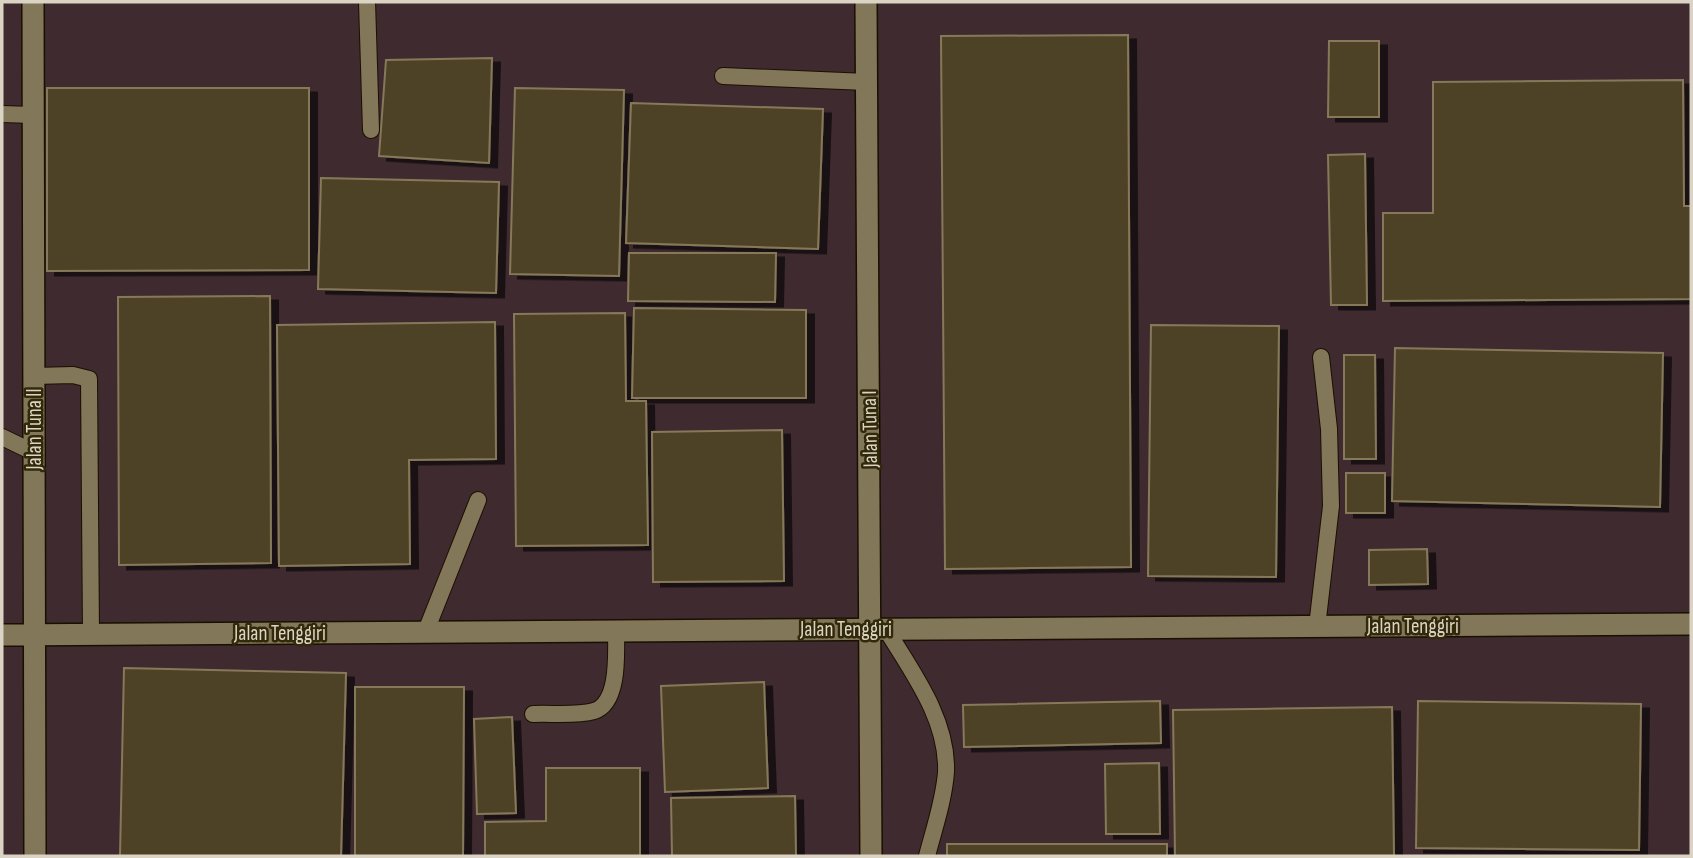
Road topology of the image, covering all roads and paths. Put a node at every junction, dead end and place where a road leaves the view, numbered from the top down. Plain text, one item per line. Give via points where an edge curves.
1 (33, 2) edge
2 (367, 2) edge
3 (866, 2) edge
4 (723, 76) dead end
5 (867, 82) junction
6 (2, 114) edge
7 (33, 115) junction
8 (371, 130) dead end
9 (1321, 357) dead end
10 (34, 376) junction
11 (2, 437) edge
12 (34, 453) junction
13 (478, 500) dead end
14 (1691, 624) edge
15 (1317, 627) junction
16 (879, 629) junction
17 (616, 630) junction
18 (426, 631) junction
19 (91, 634) junction
20 (2, 635) edge
21 (35, 635) junction
22 (533, 714) dead end
23 (35, 856) edge
24 (871, 856) edge
25 (927, 856) edge

1 - 7 street, Jalan Tuna II
2 - 8 lane
3 - 5 street, Jalan Tuna I
4 - 5 lane
5 - 16 street, Jalan Tuna I
6 - 7 lane
7 - 10 street, Jalan Tuna II
9 - 15 lane via 1331,506
10 - 12 street, Jalan Tuna II
10 - 19 lane via 89,379
11 - 12 lane
12 - 21 street, Jalan Tuna II
13 - 18 lane
14 - 15 street, Jalan Tenggiri
15 - 16 street, Jalan Tenggiri
16 - 17 street, Jalan Tenggiri
16 - 24 street, Jalan Tuna I
16 - 25 lane via 921,686 944,744 944,790
17 - 18 street, Jalan Tenggiri
17 - 22 lane via 616,677 605,703 595,711
18 - 19 street, Jalan Tenggiri
19 - 21 street, Jalan Tenggiri
20 - 21 street, Jalan Tenggiri
21 - 23 street, Jalan Tuna II

